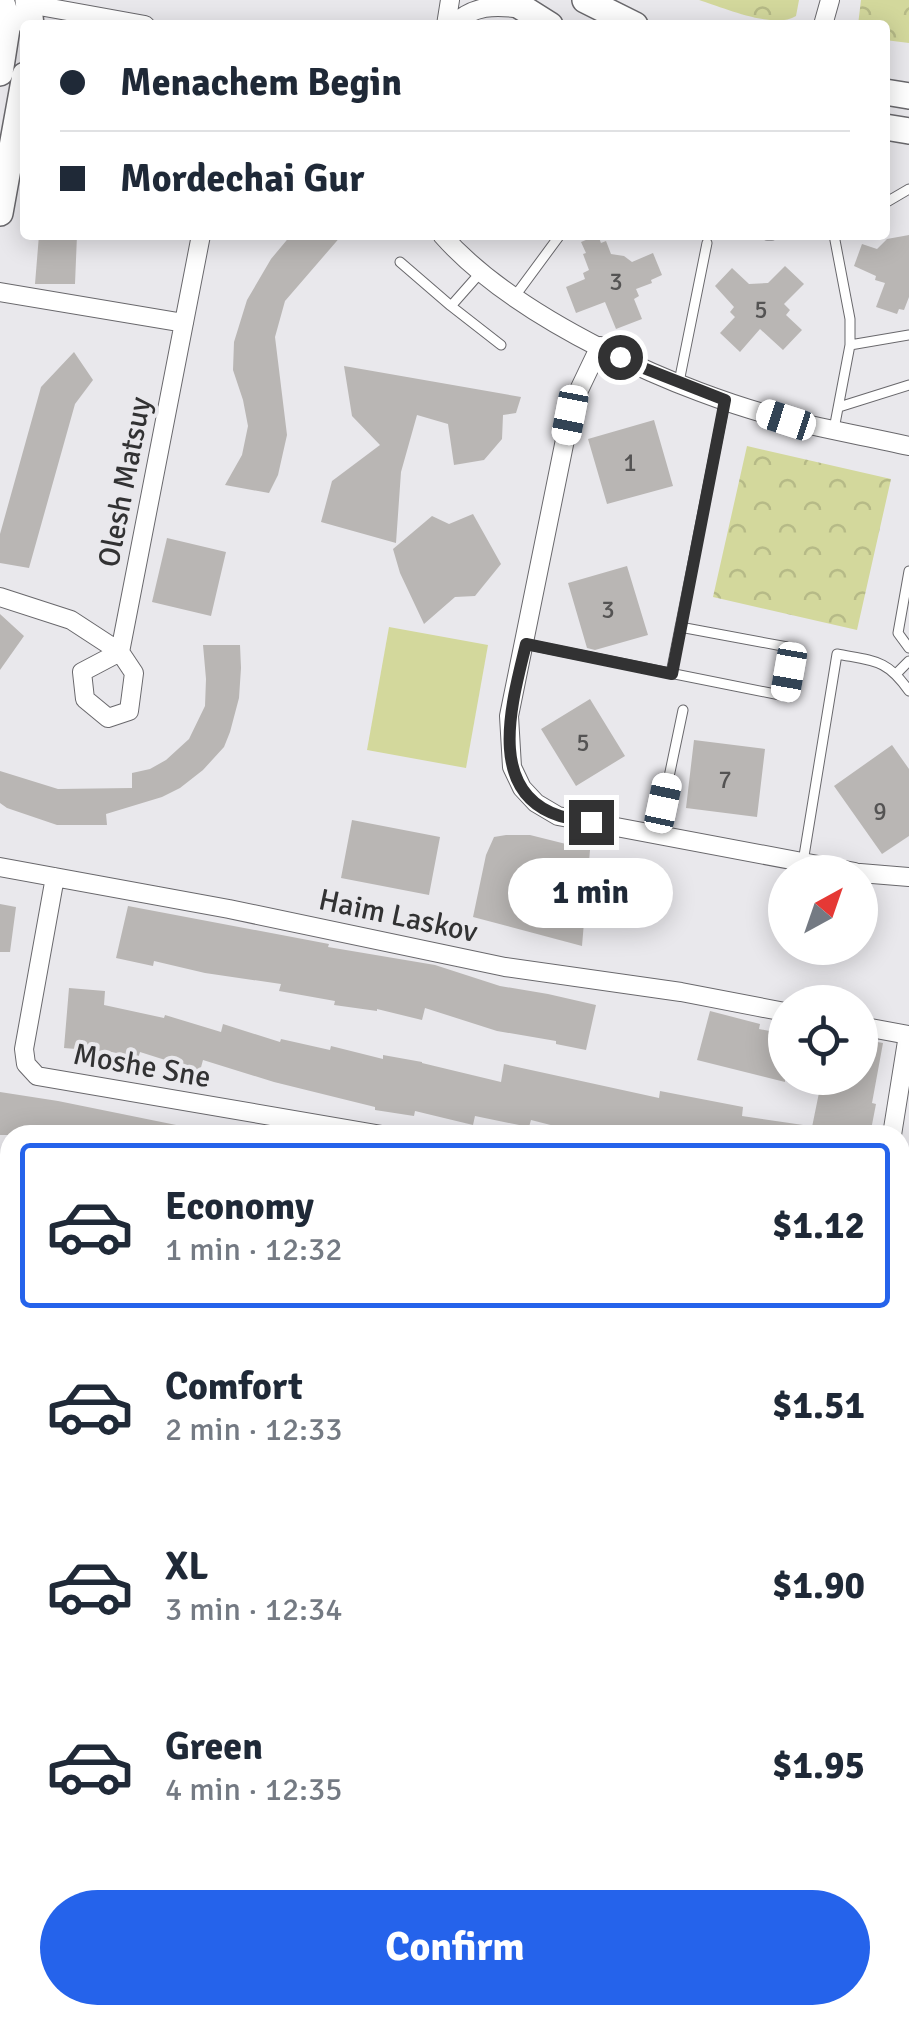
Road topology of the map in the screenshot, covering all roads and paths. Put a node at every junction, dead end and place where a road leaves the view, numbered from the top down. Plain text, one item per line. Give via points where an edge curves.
1 (1, 0) edge
2 (585, 0) edge
3 (518, 5) edge
4 (29, 10) edge
5 (106, 20) edge
6 (457, 20) edge
7 (542, 20) edge
8 (625, 20) edge
9 (0, 73) edge
10 (20, 103) edge
11 (0, 213) edge
12 (200, 240) edge
13 (447, 240) edge
14 (556, 240) edge
15 (835, 240) edge
16 (707, 243) dead end
17 (400, 262) dead end
18 (482, 272) junction
19 (0, 292) edge
20 (515, 296) junction
21 (450, 306) junction
22 (184, 323) junction
23 (909, 334) edge
24 (501, 345) dead end
25 (850, 345) junction
26 (600, 346) junction
27 (679, 382) junction
28 (909, 385) edge
29 (725, 400) junction
30 (838, 407) junction
31 (834, 430) junction
32 (909, 446) edge
33 (909, 571) edge
34 (0, 597) edge
35 (680, 627) junction
36 (526, 644) junction
37 (909, 648) edge
38 (909, 660) edge
39 (897, 673) junction
40 (672, 674) junction
41 (909, 691) edge
42 (683, 710) dead end
43 (656, 834) junction
44 (768, 855) edge
45 (803, 855) edge
46 (0, 867) edge
47 (878, 875) edge
48 (56, 877) junction
49 (909, 878) edge
50 (768, 1009) edge
51 (878, 1029) edge
52 (324, 1125) edge
53 (894, 1125) edge

1 - 9 street via 8,22
2 - 8 street
3 - 6 street via 490,6
3 - 7 street
4 - 5 street
10 - 11 street
12 - 22 street, Olesh Matsuy
13 - 18 street
14 - 20 lane
15 - 25 lane
16 - 27 lane
17 - 21 lane
18 - 20 street
18 - 21 lane
19 - 22 street
20 - 26 street
21 - 24 lane
22 - 34 street, Olesh Matsuy via 120,652 71,620
23 - 25 lane
25 - 30 lane
26 - 27 street
26 - 36 street via 570,415
27 - 29 street
28 - 30 lane
29 - 31 street
29 - 35 lane
30 - 31 lane
31 - 32 street
33 - 37 lane via 898,633
35 - 40 lane
35 - 40 lane via 793,648 785,696
36 - 40 lane
36 - 43 street via 509,716 512,767 522,788 558,816
38 - 39 lane
39 - 41 lane
39 - 45 lane via 879,662 837,654
42 - 43 lane
43 - 44 street
46 - 48 street, Haim Laskov
47 - 49 street
48 - 50 street, Haim Laskov via 504,967
48 - 52 street, Moshe Sne via 24,1049 37,1076
51 - 53 street via 908,1035

